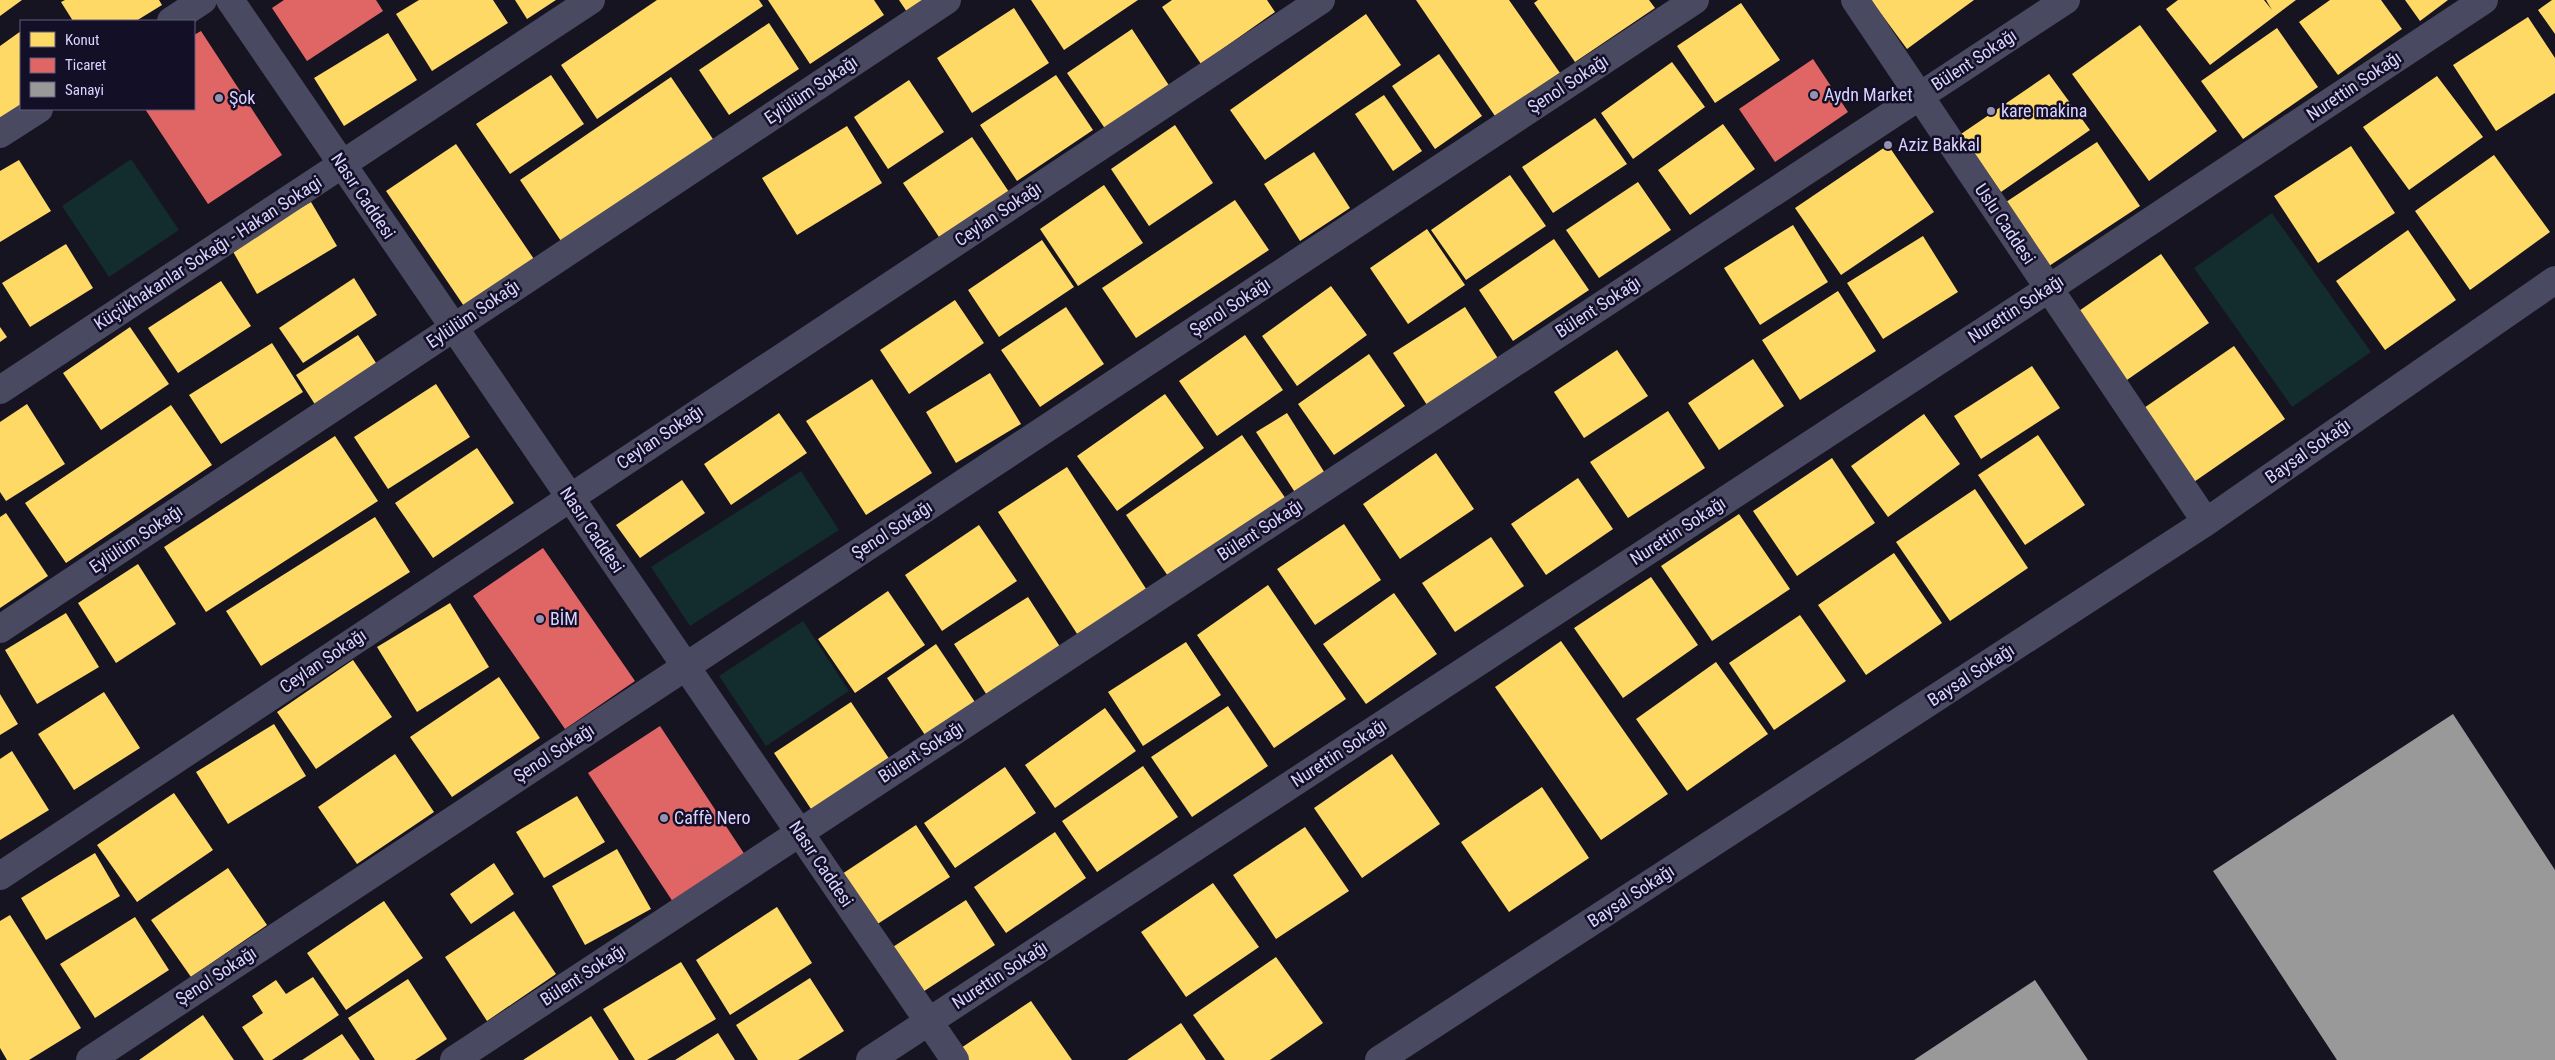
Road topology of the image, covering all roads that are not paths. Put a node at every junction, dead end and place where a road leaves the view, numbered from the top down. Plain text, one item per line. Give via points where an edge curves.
1 (203, 0) edge
2 (230, 0) edge
3 (591, 0) edge
4 (946, 0) edge
5 (1321, 0) edge
6 (1695, 0) edge
7 (1855, 0) edge
8 (2066, 0) edge
9 (2484, 0) edge
10 (173, 20) edge
11 (1919, 97) junction
12 (37, 110) edge
13 (0, 134) edge
14 (342, 164) junction
15 (2555, 280) edge
16 (2048, 289) junction
17 (454, 327) junction
18 (0, 390) edge
19 (570, 497) junction
20 (2206, 522) junction
21 (0, 629) edge
22 (686, 666) junction
23 (800, 833) junction
24 (0, 876) edge
25 (928, 1022) junction
26 (90, 1060) edge
27 (454, 1060) edge
28 (870, 1060) edge
29 (955, 1060) edge
30 (1379, 1060) edge

1 - 10 street
2 - 14 street, Nasır Caddesi
3 - 14 street, Küçükhakanlar Sokağı - Hakan Sokagi
4 - 17 street, Eylülüm Sokağı
5 - 19 street, Ceylan Sokağı
6 - 22 street, Şenol Sokağı
7 - 11 street, Uslu Caddesi
8 - 11 street, Bülent Sokağı
9 - 16 street, Nurettin Sokağı
11 - 16 street, Uslu Caddesi
11 - 23 street, Bülent Sokağı
12 - 13 street
14 - 17 street, Nasır Caddesi
14 - 18 street, Küçükhakanlar Sokağı - Hakan Sokagi
15 - 20 street, Baysal Sokağı
16 - 20 street, Uslu Caddesi
16 - 25 street, Nurettin Sokağı
17 - 19 street, Nasır Caddesi
17 - 21 street, Eylülüm Sokağı
19 - 22 street, Nasır Caddesi
19 - 24 street, Ceylan Sokağı
20 - 30 street, Baysal Sokağı
22 - 23 street, Nasır Caddesi
22 - 26 street, Şenol Sokağı
23 - 25 street, Nasır Caddesi
23 - 27 street, Bülent Sokağı
25 - 28 street, Nurettin Sokağı
25 - 29 street, Nasır Caddesi

